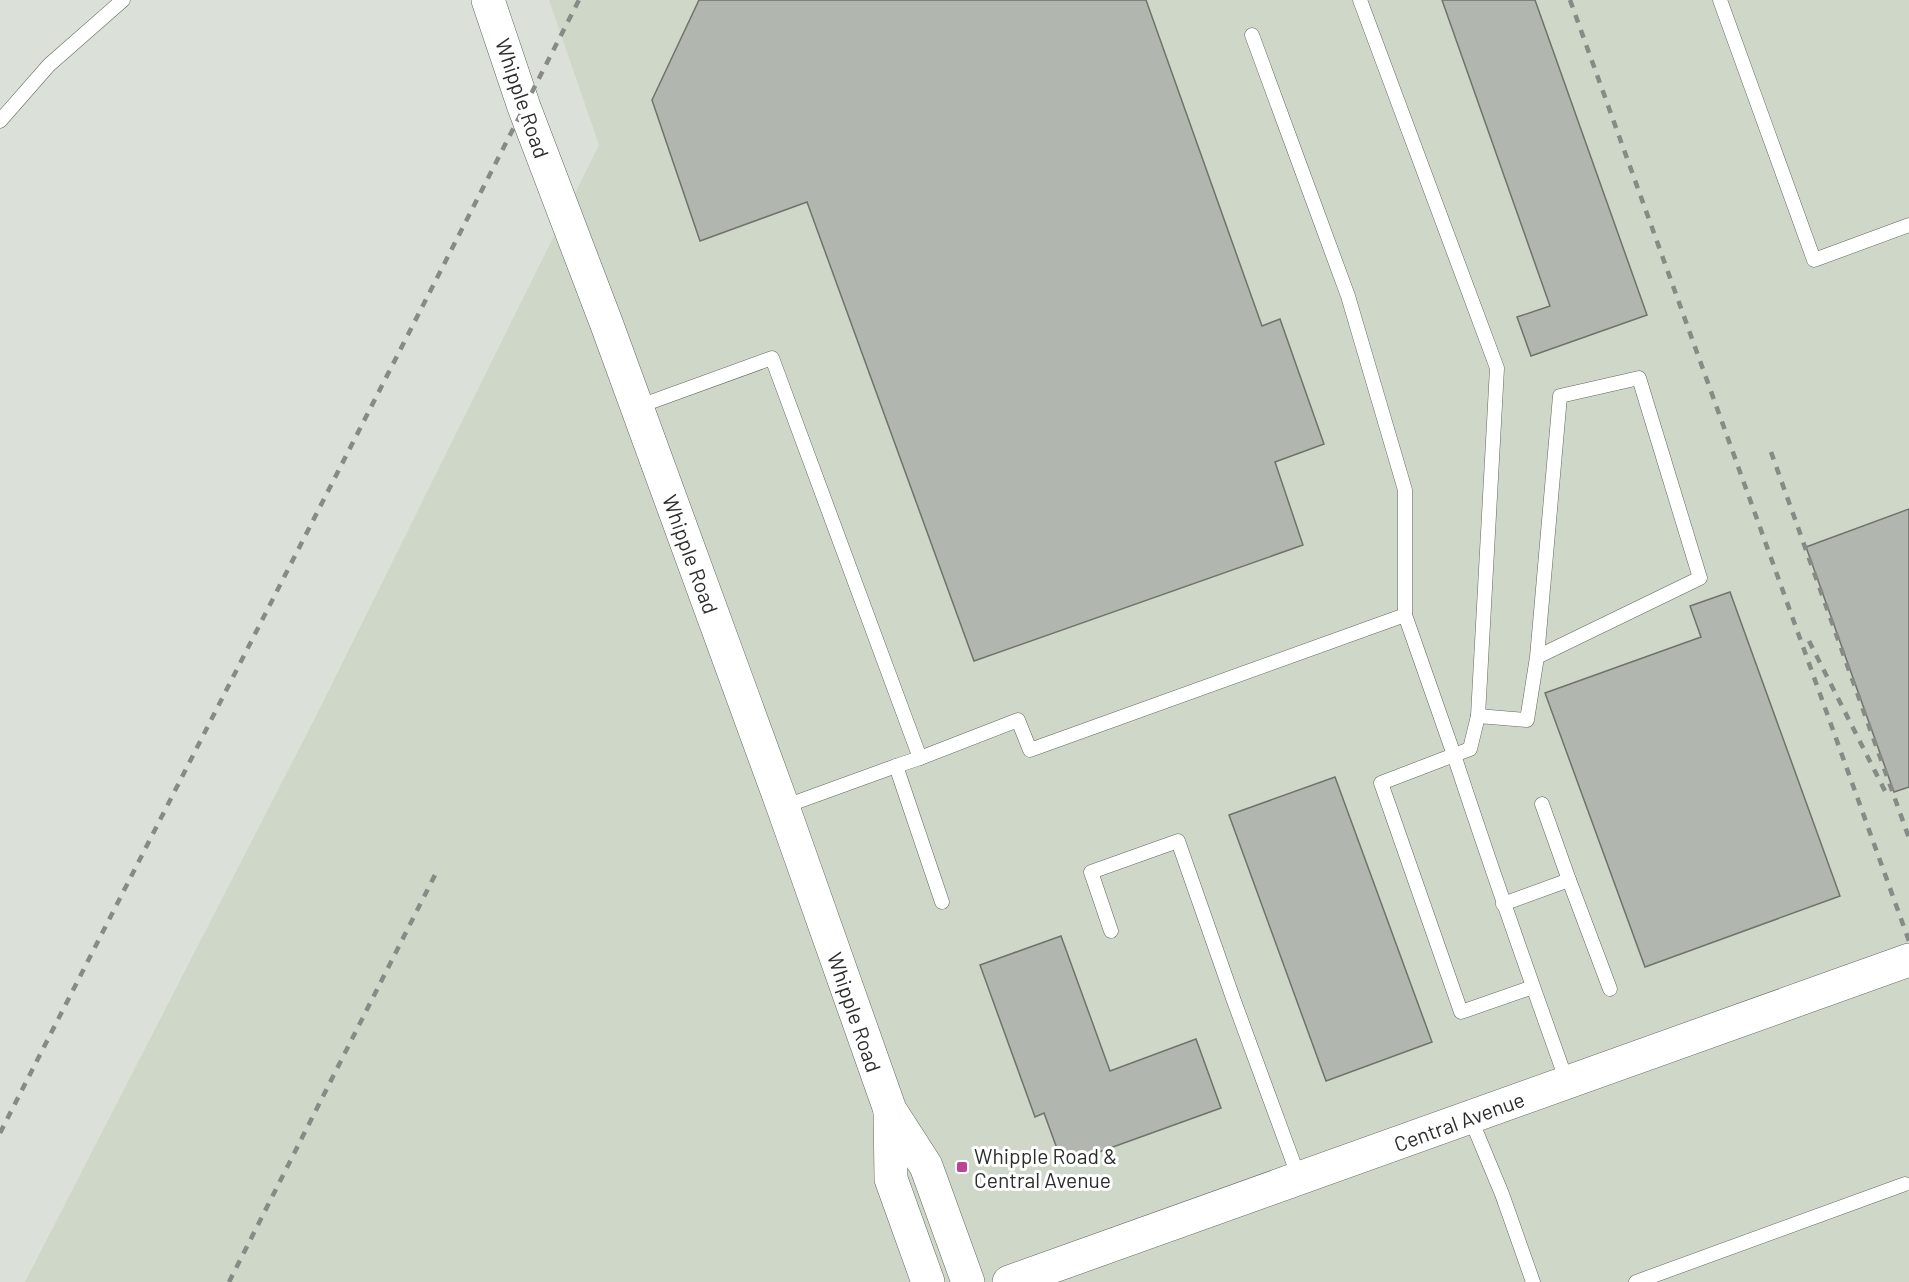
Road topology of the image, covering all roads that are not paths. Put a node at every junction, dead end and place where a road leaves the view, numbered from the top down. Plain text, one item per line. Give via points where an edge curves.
1 (123, 0) edge
2 (489, 0) edge
3 (1360, 0) edge
4 (1720, 0) edge
5 (1252, 35) dead end
6 (0, 121) edge
7 (1909, 225) edge
8 (636, 407) junction
9 (1405, 615) junction
10 (1537, 657) junction
11 (1478, 716) junction
12 (1454, 755) junction
13 (920, 758) junction
14 (896, 766) junction
15 (1542, 804) dead end
16 (783, 807) junction
17 (1569, 880) junction
18 (942, 902) dead end
19 (1503, 904) junction
20 (1111, 931) dead end
21 (1909, 960) edge
22 (1533, 987) junction
23 (1611, 989) dead end
24 (1568, 1082) junction
25 (890, 1110) junction
26 (1470, 1117) junction
27 (1299, 1178) junction
28 (1905, 1184) dead end
29 (928, 1282) edge
30 (968, 1282) edge
31 (1009, 1282) edge
32 (1533, 1282) edge
33 (1636, 1282) edge

1 - 6 lane via 49,65
2 - 8 main road, Whipple Road via 524,107
3 - 11 lane via 1497,368
4 - 7 lane via 1814,260
5 - 9 lane via 1348,296 1405,490
8 - 13 lane via 772,358
8 - 16 main road, Whipple Road
9 - 12 lane
9 - 13 lane via 1030,750 1018,720
10 - 10 lane via 1560,396 1639,378 1700,578
10 - 11 lane via 1527,720
11 - 12 lane via 1470,749
12 - 19 lane
12 - 22 lane via 1381,783 1461,1012
13 - 14 lane
14 - 16 lane
14 - 18 lane
15 - 17 lane
16 - 25 main road, Whipple Road
17 - 19 lane
17 - 23 lane
19 - 22 lane
20 - 27 lane via 1091,872 1178,841
21 - 24 main road, Central Avenue
22 - 24 lane
24 - 26 main road, Central Avenue
25 - 29 main road, Whipple Road via 891,1179
25 - 30 main road, Whipple Road via 926,1166
26 - 27 main road, Central Avenue
26 - 32 lane
27 - 31 main road, Central Avenue
28 - 33 lane

